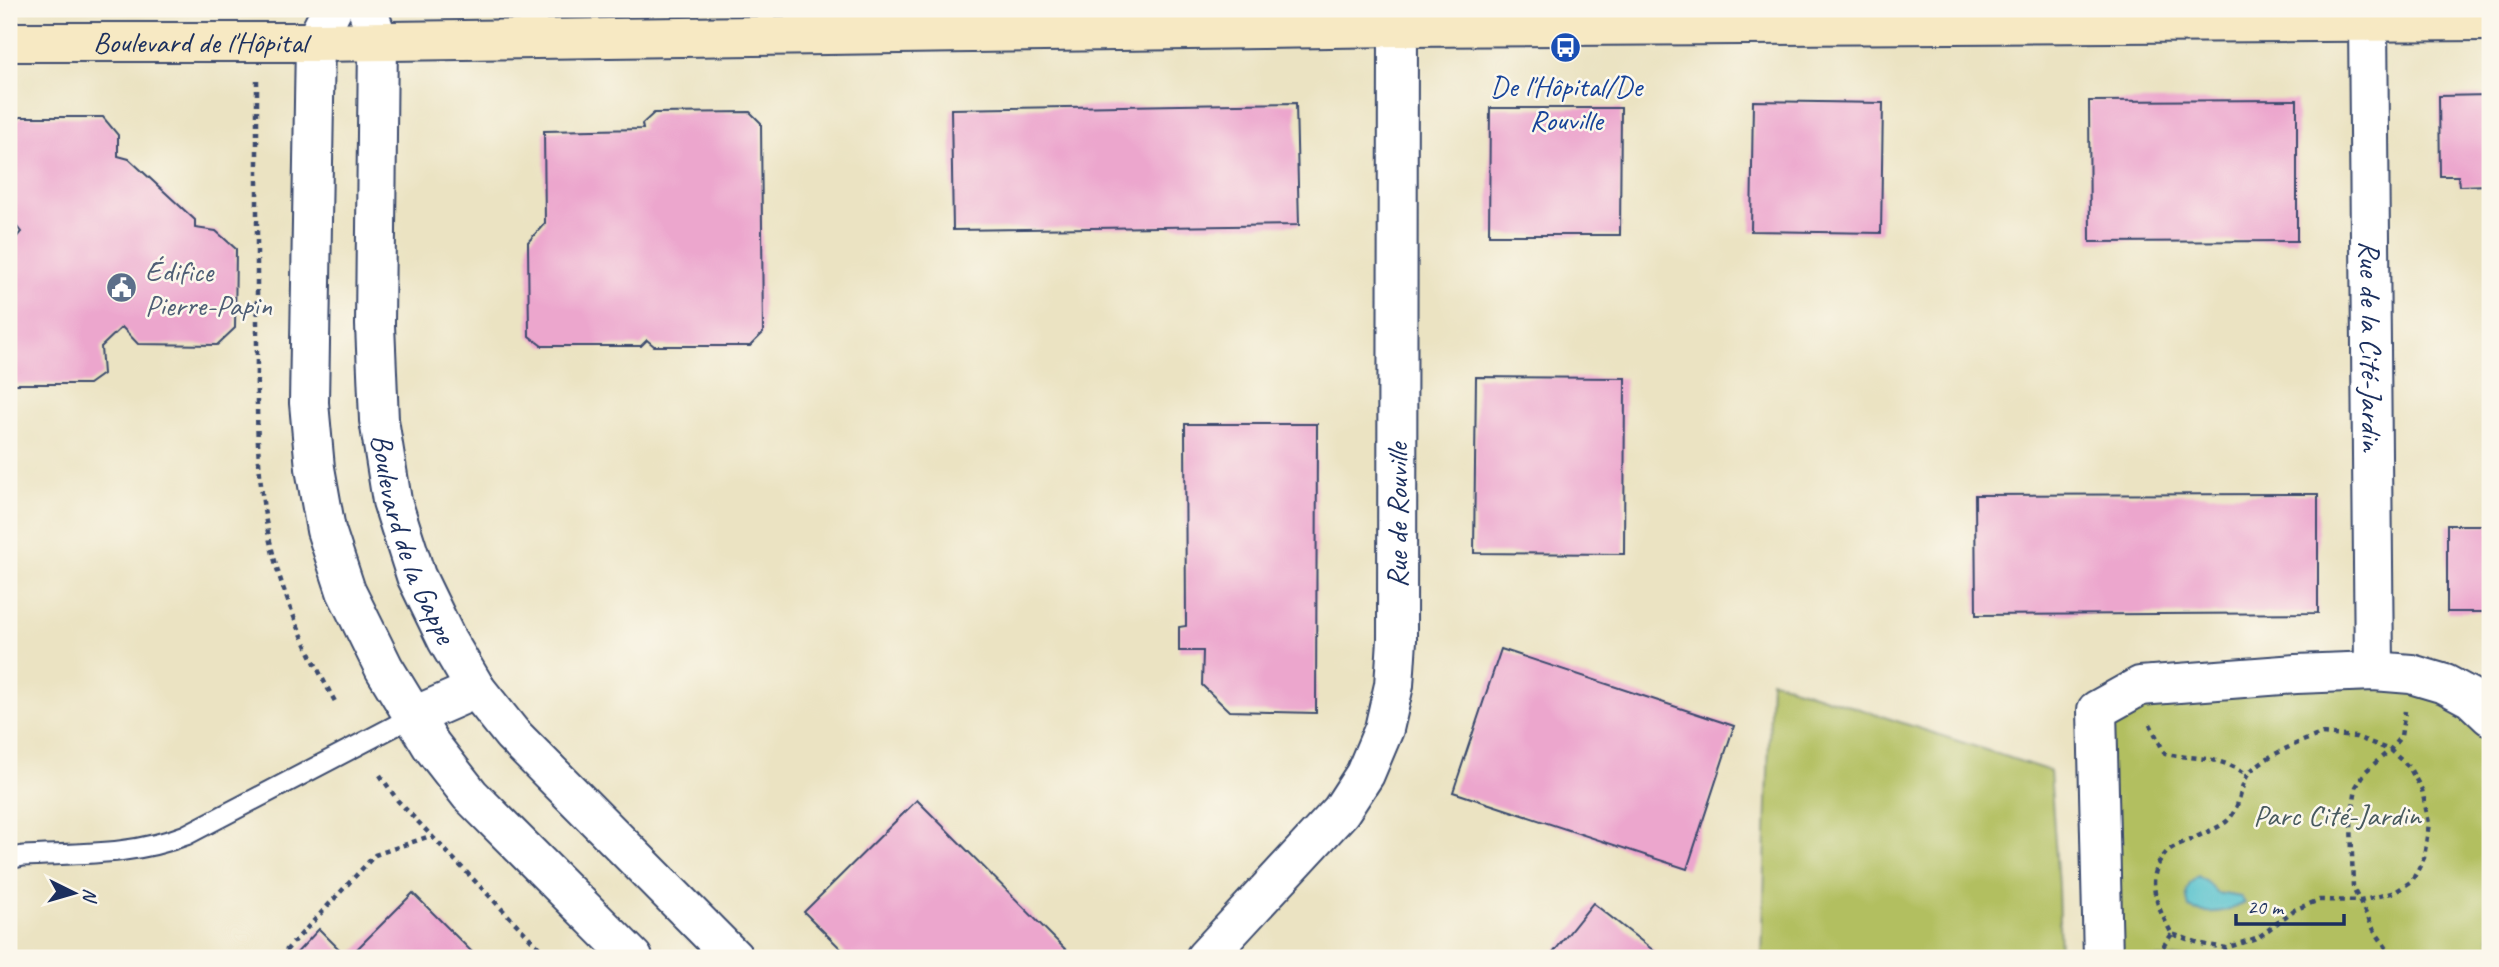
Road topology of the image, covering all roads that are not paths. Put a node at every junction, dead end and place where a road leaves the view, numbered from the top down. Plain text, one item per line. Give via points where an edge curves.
1 (1398, 18) edge
2 (2490, 21) edge
3 (2368, 22) junction
4 (373, 24) edge
5 (323, 25) edge
6 (9, 42) edge
7 (2393, 673) junction
8 (477, 689) junction
9 (2490, 716) edge
10 (412, 717) junction
11 (9, 859) edge
12 (633, 958) edge
13 (734, 958) edge
14 (1205, 958) edge
15 (2103, 958) edge

1 - 3 main road, Boulevard de l'Hôpital
1 - 4 main road, Boulevard de l'Hôpital
1 - 14 street, Rue de Rouville via 1394,685 1384,729 1365,774 1341,811
2 - 3 main road, Boulevard de l'Hôpital
3 - 7 street, Rue de la Cité-Jardin
4 - 5 main road, Boulevard de l'Hôpital
4 - 8 street, Boulevard de la Gappe via 379,420 392,501 416,576
5 - 6 main road, Boulevard de l'Hôpital
5 - 10 street via 309,403 315,468 326,530 346,591
7 - 9 street via 2445,684 2471,698
7 - 15 street via 2296,674 2140,686 2097,710
8 - 10 street
8 - 13 street, Boulevard de la Gappe via 512,734
10 - 11 lane via 163,844 140,850
10 - 12 street via 470,794

